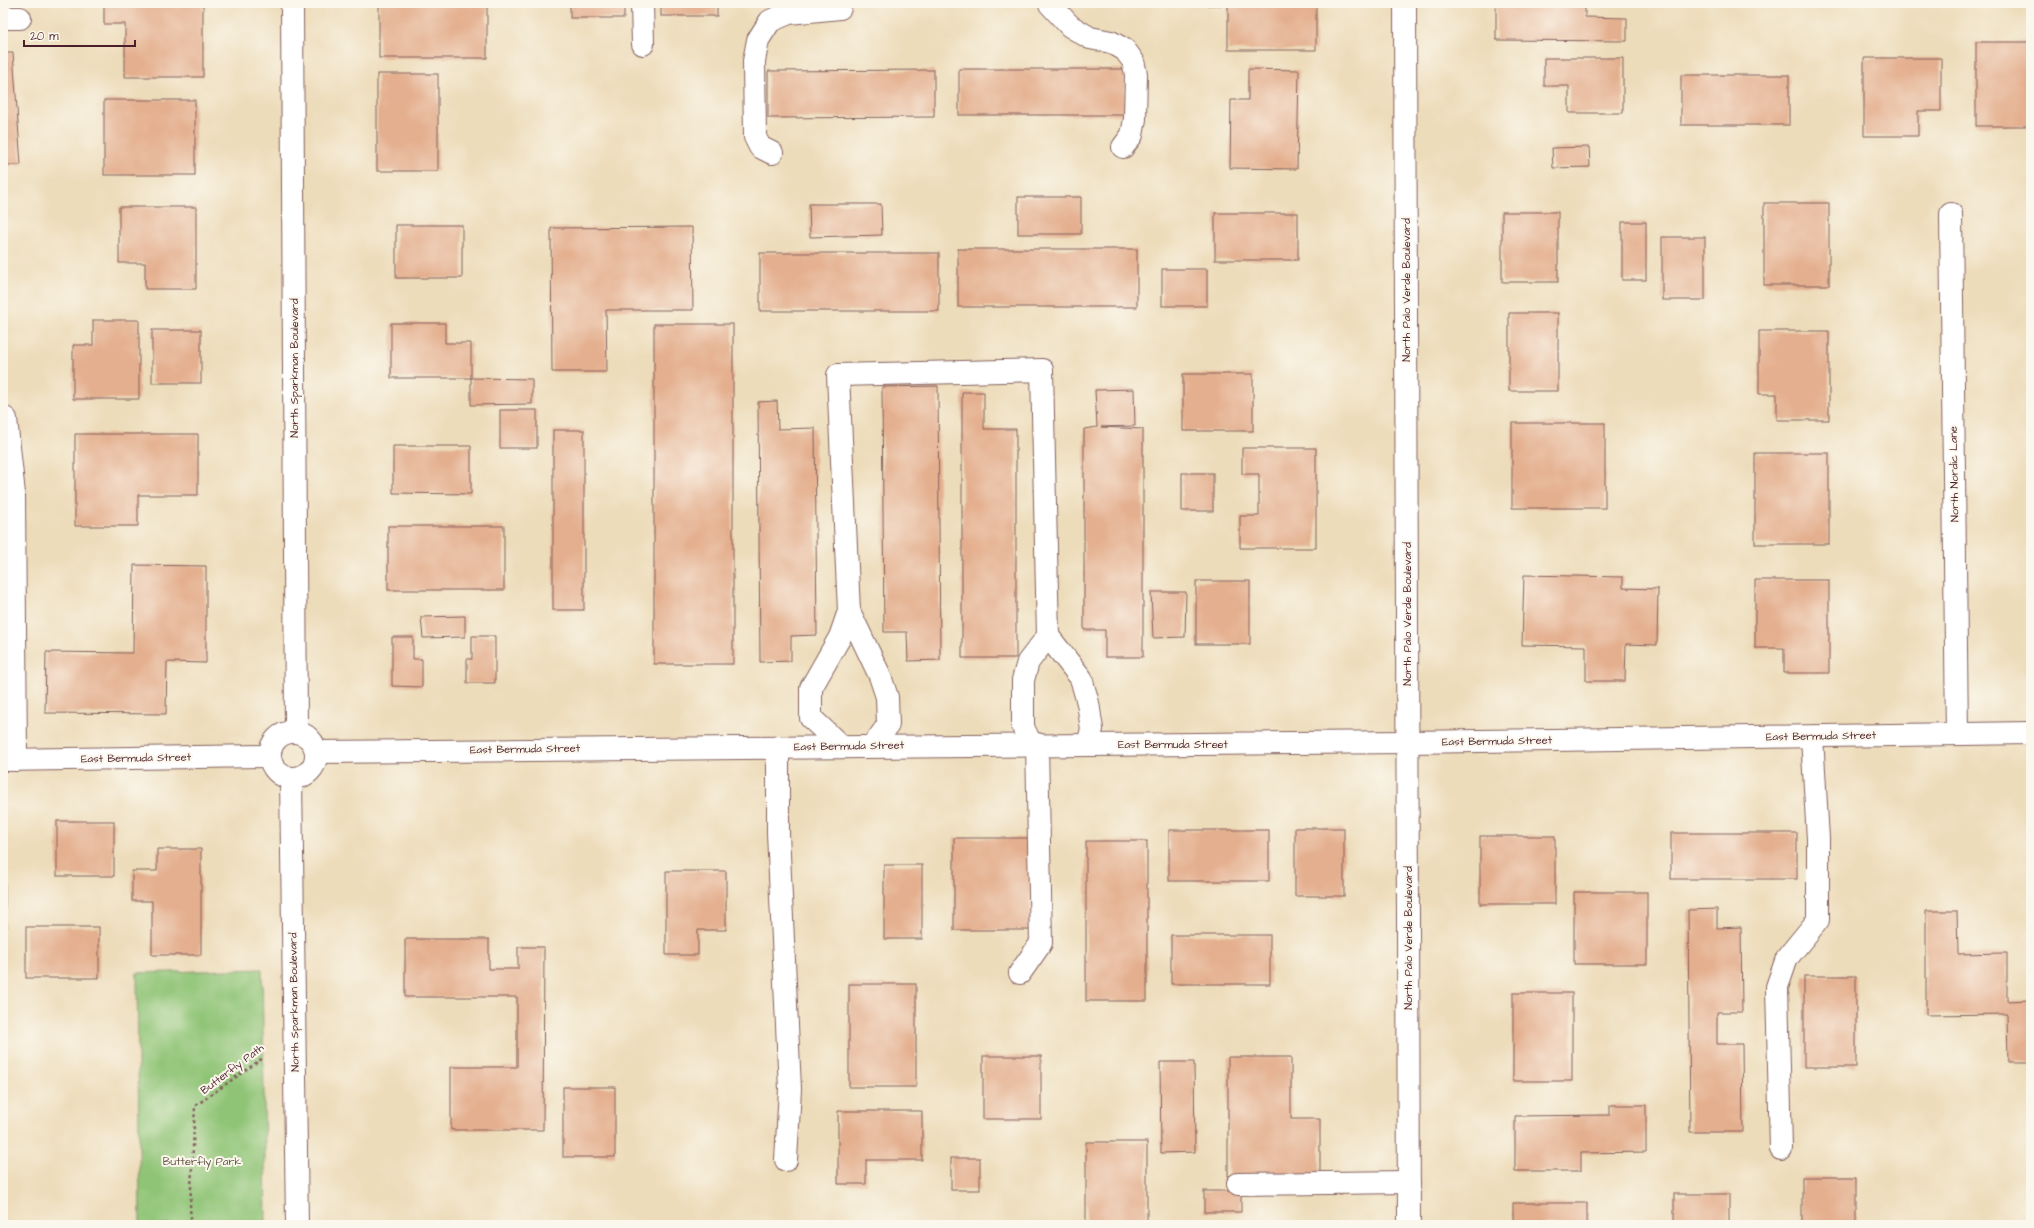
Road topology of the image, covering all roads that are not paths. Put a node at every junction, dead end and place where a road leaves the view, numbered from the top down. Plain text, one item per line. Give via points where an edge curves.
1 (292, 3) edge
2 (642, 3) edge
3 (1049, 3) edge
4 (1405, 3) edge
5 (840, 8) dead end
6 (643, 44) dead end
7 (1123, 147) dead end
8 (772, 153) dead end
9 (1951, 214) dead end
10 (3, 417) edge
11 (850, 611) junction
12 (1048, 636) junction
13 (296, 732) junction
14 (2031, 733) edge
15 (1958, 734) junction
16 (1812, 736) junction
17 (1407, 742) junction
18 (1034, 744) junction
19 (1088, 744) junction
20 (841, 746) junction
21 (873, 746) junction
22 (778, 747) junction
23 (316, 752) junction
24 (269, 756) junction
25 (9, 760) edge
26 (291, 778) junction
27 (1020, 973) dead end
28 (1781, 1149) dead end
29 (786, 1160) dead end
30 (1409, 1182) junction
31 (1238, 1184) dead end
32 (297, 1225) edge
33 (1409, 1225) edge

1 - 13 street, North Sparkman Boulevard
2 - 6 street
3 - 7 street via 1070,26 1090,38 1111,42 1125,50 1133,61 1136,74 1135,119 1132,135
4 - 17 street, North Palo Verde Boulevard
5 - 8 street via 788,13 770,21 758,40 754,61 755,137 760,146
9 - 15 street, North Nordic Lane
10 - 25 street via 6,419 14,494
11 - 12 street via 838,375 1042,370
11 - 20 street via 840,636 811,688 811,718
11 - 21 street via 887,697 888,726
12 - 18 street via 1028,662 1022,680 1022,727
12 - 19 street via 1081,678 1092,728
13 - 23 street via 309,738
13 - 24 street via 281,735 275,740
14 - 15 street, East Bermuda Street
15 - 16 street, East Bermuda Street
16 - 17 street, East Bermuda Street
16 - 28 street via 1818,839 1818,920 1787,958 1777,987
17 - 19 street, East Bermuda Street
17 - 30 street, North Palo Verde Boulevard
18 - 19 street, East Bermuda Street
18 - 21 street, East Bermuda Street
18 - 27 street via 1041,943
20 - 21 street, East Bermuda Street
20 - 22 street, East Bermuda Street
22 - 23 street, East Bermuda Street
22 - 29 street via 778,833 790,1089
23 - 26 street via 316,760 308,773
24 - 25 street, East Bermuda Street
24 - 26 street via 273,768 286,778
26 - 32 street, North Sparkman Boulevard
30 - 31 street
30 - 33 street, North Palo Verde Boulevard

